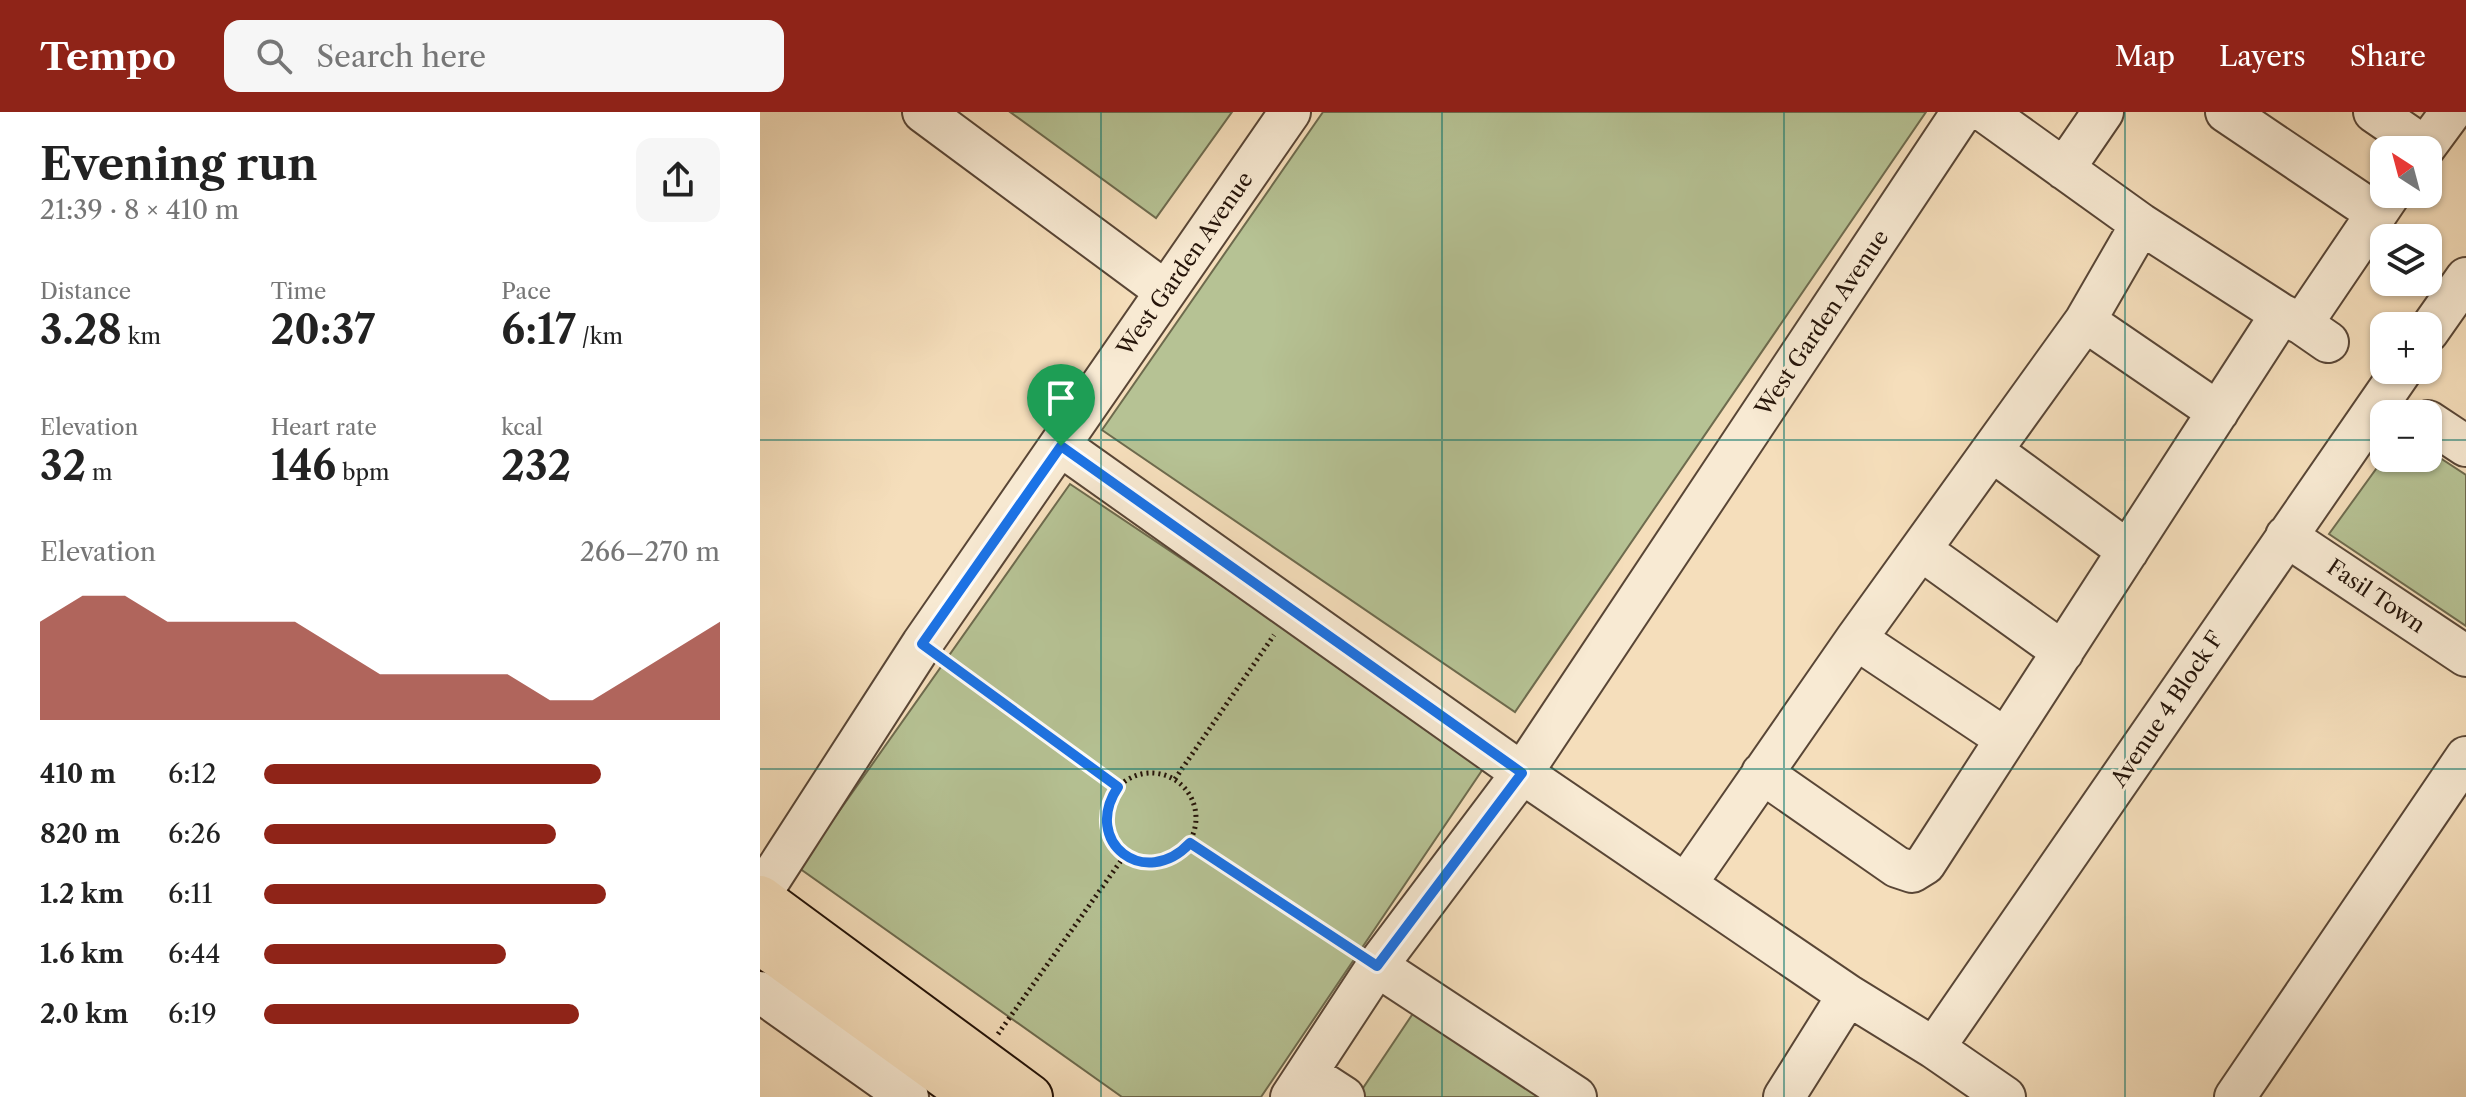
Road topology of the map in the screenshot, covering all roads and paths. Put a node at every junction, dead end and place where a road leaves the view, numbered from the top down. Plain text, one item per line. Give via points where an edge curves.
1 (923, 112) edge
2 (1290, 112) edge
3 (1962, 112) edge
4 (1985, 112) edge
5 (2103, 112) edge
6 (2226, 112) edge
7 (2374, 112) edge
8 (2451, 112) edge
9 (2406, 136) edge
10 (2433, 136) edge
11 (2064, 169) junction
12 (2370, 195) edge
13 (2380, 208) edge
14 (2141, 224) junction
15 (2466, 278) edge
16 (1165, 291) junction
17 (2442, 312) edge
18 (2085, 321) junction
19 (2304, 327) junction
20 (2402, 392) edge
21 (2218, 412) junction
22 (2442, 430) edge
23 (1061, 446) junction
24 (2466, 446) edge
25 (1992, 451) junction
26 (2286, 536) junction
27 (1921, 550) junction
28 (2128, 551) junction
29 (1290, 611) junction
30 (1856, 639) junction
31 (922, 644) junction
32 (2063, 652) junction
33 (2466, 656) edge
34 (2006, 739) junction
35 (2466, 757) edge
36 (1522, 773) junction
37 (1762, 773) junction
38 (1175, 779) junction
39 (1118, 787) junction
40 (1190, 843) junction
41 (1125, 855) junction
42 (1686, 884) junction
43 (760, 896) edge
44 (760, 942) edge
45 (1377, 966) junction
46 (760, 992) edge
47 (1848, 995) junction
48 (1934, 1048) junction
49 (976, 1079) edge
50 (1299, 1085) edge
51 (907, 1087) edge
52 (1030, 1097) edge
53 (1344, 1097) edge
54 (1576, 1097) edge
55 (1784, 1097) edge
56 (2005, 1097) edge
57 (2235, 1097) edge

1 - 16 street
2 - 16 street, West Garden Avenue
3 - 36 street, West Garden Avenue
4 - 11 street
5 - 11 street
6 - 12 street
7 - 9 street
8 - 10 street
11 - 14 street
13 - 19 street
14 - 18 street
14 - 19 street
15 - 17 street
16 - 23 street, West Garden Avenue
18 - 21 street
18 - 25 street
19 - 21 street
20 - 26 street, Avenue 4 Block F
21 - 28 street
22 - 24 street
23 - 29 street
23 - 31 street, West Garden Avenue
25 - 27 street
25 - 28 street
26 - 33 street, Fasil Town
26 - 48 street, Avenue 4 Block F
27 - 30 street
27 - 32 street
28 - 32 street
29 - 36 street
29 - 38 path
30 - 34 street
30 - 37 street
31 - 39 path
31 - 43 street, West Garden Avenue
32 - 34 street
34 - 37 street via 1925,864 1912,872 1897,867
35 - 57 street
36 - 42 street
36 - 45 street, West Garden Avenue
37 - 42 street
38 - 39 path via 1145,773
38 - 40 path via 1194,801 1197,815
39 - 41 path via 1109,800 1107,831
40 - 41 path via 1167,861 1152,864
40 - 45 path
41 - 49 path
42 - 47 street
43 - 49 main road
44 - 51 main road
45 - 50 street, West Garden Avenue
45 - 54 street
46 - 51 street
47 - 48 street
47 - 55 street
48 - 56 street
49 - 51 main road
49 - 52 main road
50 - 53 street

